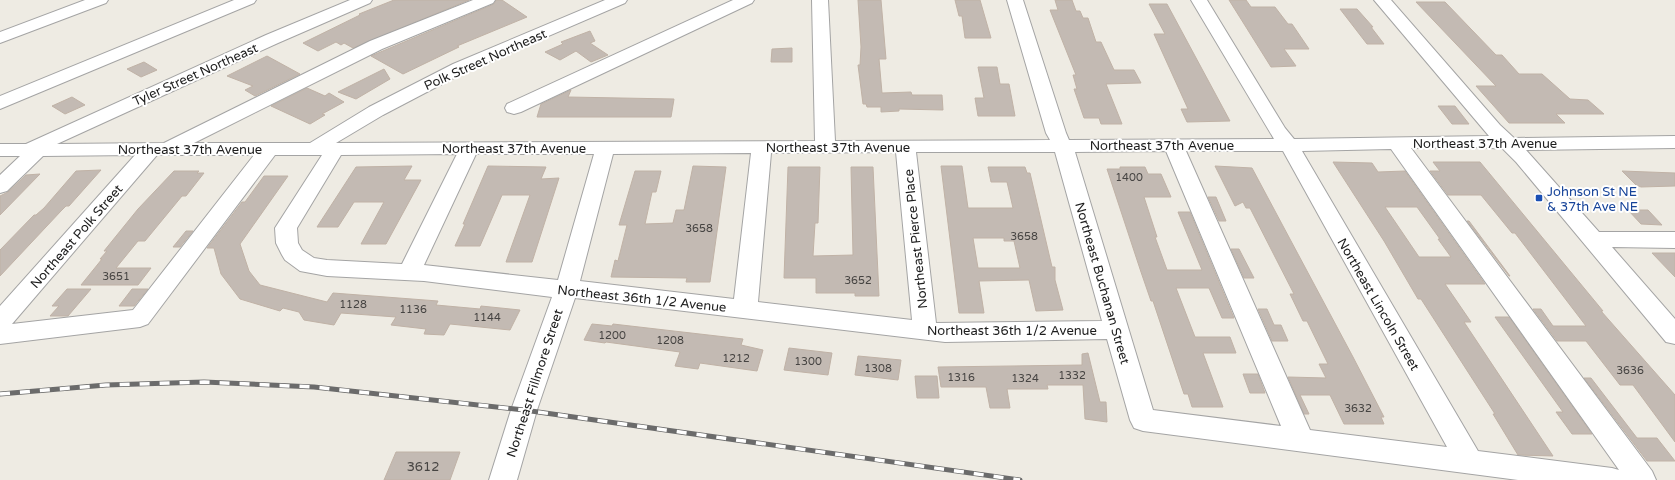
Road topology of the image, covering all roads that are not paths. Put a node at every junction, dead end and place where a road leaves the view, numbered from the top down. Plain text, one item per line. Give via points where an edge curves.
1 (248, 0) edge
2 (364, 0) edge
3 (487, 0) edge
4 (619, 0) edge
5 (746, 0) edge
6 (820, 0) edge
7 (1015, 0) edge
8 (1199, 0) edge
9 (1382, 0) edge
10 (92, 1) edge
11 (4, 32) edge
12 (0, 103) edge
13 (514, 108) dead end
14 (1675, 142) edge
15 (1397, 143) junction
16 (1507, 144) junction
17 (1173, 145) junction
18 (1289, 145) junction
19 (905, 146) junction
20 (1063, 146) junction
21 (762, 147) junction
22 (825, 147) junction
23 (605, 148) junction
24 (270, 149) junction
25 (325, 149) junction
26 (469, 149) junction
27 (0, 150) edge
28 (33, 150) junction
29 (159, 150) junction
30 (0, 186) edge
31 (1591, 239) junction
32 (1675, 240) edge
33 (410, 271) junction
34 (566, 289) junction
35 (745, 310) junction
36 (0, 322) edge
37 (1116, 330) junction
38 (925, 331) junction
39 (0, 335) edge
40 (1675, 335) edge
41 (1301, 441) junction
42 (1470, 463) junction
43 (503, 480) edge
44 (1612, 480) edge
45 (1642, 480) edge

1 - 12 street
2 - 28 street, Tyler Street Northeast via 243,52
3 - 29 street via 376,45
4 - 25 street, Polk Street Northeast via 459,68 333,136
5 - 13 street
6 - 22 street
7 - 20 street, Northeast Buchanan Street via 1056,133
8 - 18 street, Northeast Lincoln Street via 1277,131
9 - 16 street
10 - 11 street
14 - 16 street, Northeast 37th Avenue
15 - 16 street, Northeast 37th Avenue via 1479,141
15 - 18 street, Northeast 37th Avenue
15 - 45 street
16 - 31 street via 1523,158
17 - 18 street, Northeast 37th Avenue
17 - 20 street, Northeast 37th Avenue
17 - 41 street
18 - 42 street, Northeast Lincoln Street
19 - 20 street, Northeast 37th Avenue
19 - 22 street, Northeast 37th Avenue
19 - 38 street, Northeast Pierce Place
20 - 37 street, Northeast Buchanan Street
21 - 22 street, Northeast 37th Avenue
21 - 23 street, Northeast 37th Avenue
21 - 35 street
23 - 26 street, Northeast 37th Avenue
23 - 34 street, Northeast Fillmore Street
24 - 25 street, Northeast 37th Avenue
24 - 29 street, Northeast 37th Avenue
24 - 39 street via 140,318
25 - 26 street, Northeast 37th Avenue
25 - 33 street, Northeast 36th 1/2 Avenue via 286,228 287,243 293,255 308,265 327,268
26 - 33 street
27 - 28 street, Northeast 37th Avenue
28 - 29 street, Northeast 37th Avenue
28 - 30 street
29 - 36 street, Northeast Polk Street
31 - 32 street
31 - 40 street
33 - 34 street, Northeast 36th 1/2 Avenue
34 - 35 street, Northeast 36th 1/2 Avenue
34 - 43 street, Northeast Fillmore Street
35 - 38 street, Northeast 36th 1/2 Avenue
37 - 38 street, Northeast 36th 1/2 Avenue via 945,333
37 - 41 street, Northeast Buchanan Street via 1143,420
41 - 42 street
42 - 44 street

